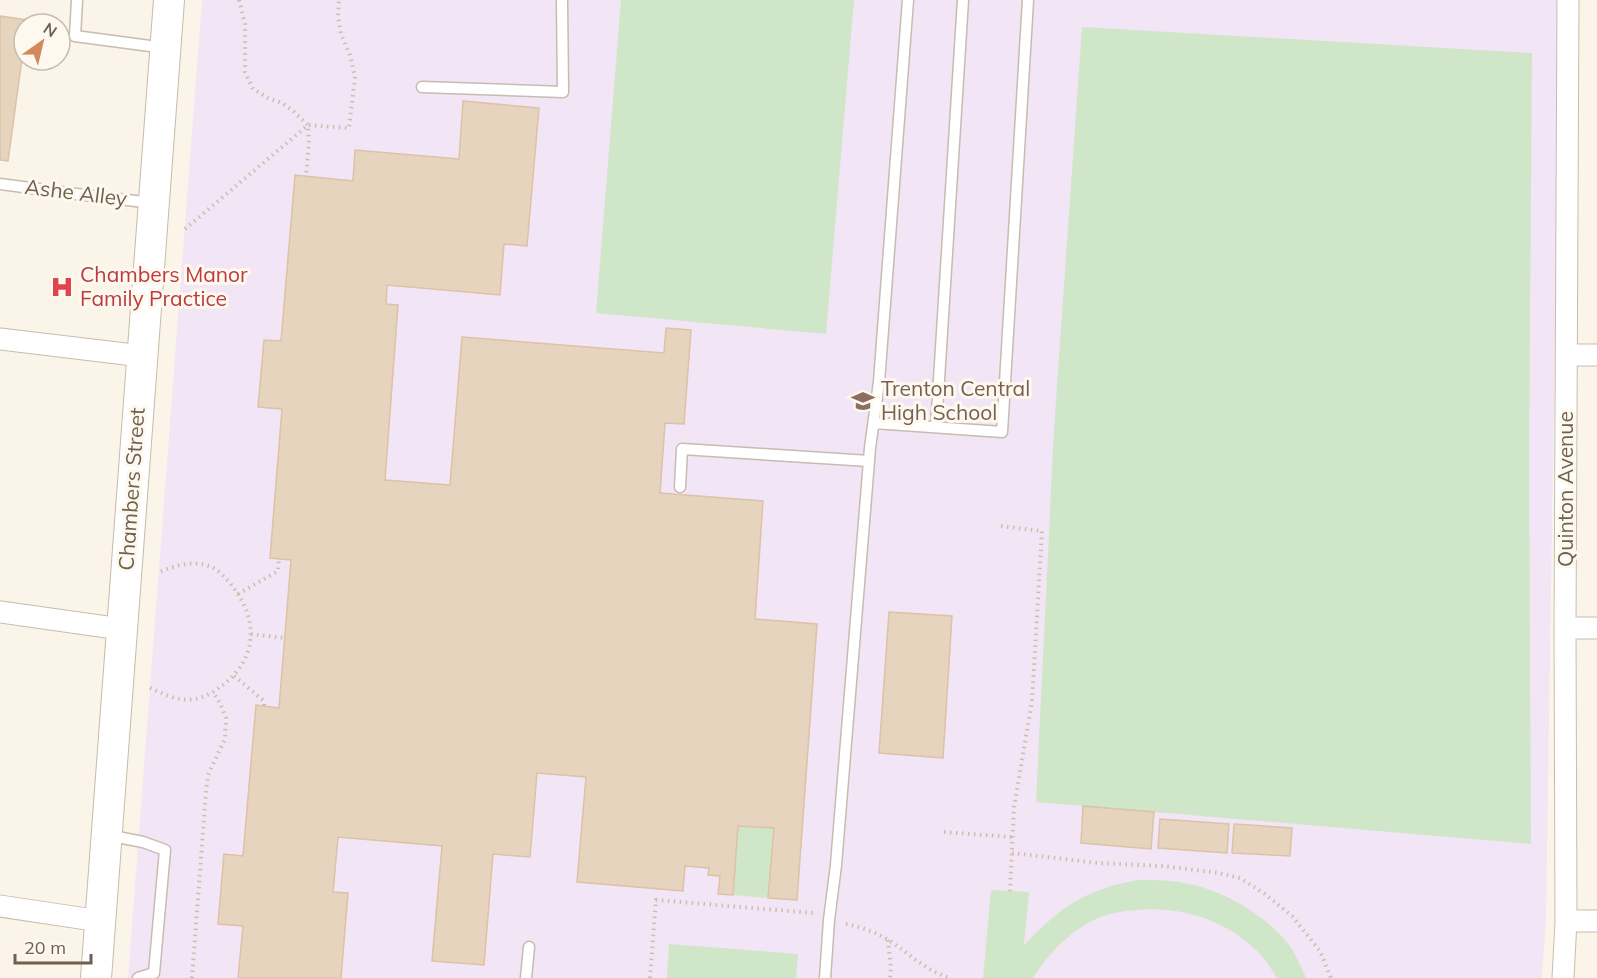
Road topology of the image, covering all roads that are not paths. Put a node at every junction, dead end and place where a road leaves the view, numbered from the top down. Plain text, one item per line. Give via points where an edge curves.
1 (77, 0) edge
2 (169, 0) edge
3 (562, 0) edge
4 (908, 0) edge
5 (963, 0) edge
6 (1028, 0) edge
7 (1568, 0) edge
8 (165, 48) junction
9 (422, 87) dead end
10 (0, 184) edge
11 (153, 202) junction
12 (0, 339) edge
13 (1567, 355) junction
14 (1597, 355) edge
15 (142, 356) junction
16 (873, 423) junction
17 (936, 427) junction
18 (869, 461) junction
19 (680, 487) dead end
20 (0, 612) edge
21 (1565, 628) junction
22 (1597, 628) edge
23 (121, 629) junction
24 (106, 835) junction
25 (0, 906) edge
26 (100, 921) junction
27 (1566, 921) junction
28 (1597, 921) edge
29 (529, 947) dead end
30 (96, 978) edge
31 (138, 978) edge
32 (526, 978) edge
33 (825, 978) edge
34 (1563, 978) edge

1 - 8 lane via 75,36
2 - 8 street, Chambers Street
3 - 9 lane via 563,93
4 - 16 lane
5 - 17 lane
6 - 17 lane via 1002,432
7 - 13 street, Quinton Avenue
8 - 11 street, Chambers Street
10 - 11 lane, Ashe Alley
11 - 15 street, Chambers Street
12 - 15 street
13 - 14 street
13 - 21 street, Quinton Avenue
15 - 23 street, Chambers Street
16 - 17 lane
16 - 18 lane
18 - 19 lane via 682,449
18 - 33 lane
20 - 23 street
21 - 22 street
21 - 27 street, Quinton Avenue
23 - 24 street, Chambers Street
24 - 26 street, Chambers Street
24 - 31 lane via 165,850 154,974
25 - 26 street
26 - 30 street, Chambers Street
27 - 28 street
27 - 34 street, Quinton Avenue
29 - 32 lane

